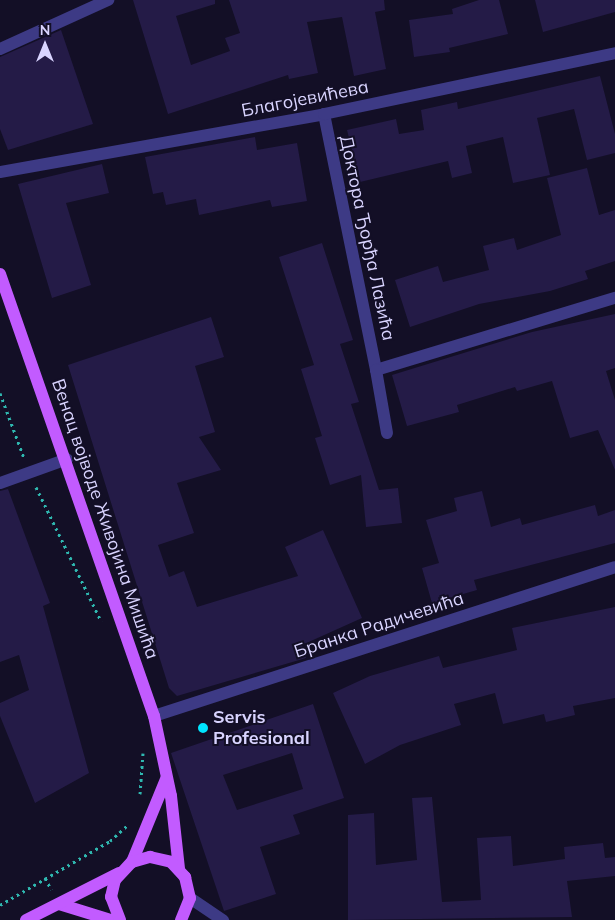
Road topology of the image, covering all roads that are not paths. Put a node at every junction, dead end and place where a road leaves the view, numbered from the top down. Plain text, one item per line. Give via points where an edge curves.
1 (108, 0) edge
2 (0, 49) edge
3 (615, 53) edge
4 (324, 114) junction
5 (0, 172) edge
6 (0, 274) edge
7 (615, 298) edge
8 (376, 370) junction
9 (387, 432) dead end
10 (67, 459) junction
11 (0, 483) edge
12 (615, 567) edge
13 (154, 716) junction
14 (166, 779) junction
15 (132, 862) junction
16 (179, 869) junction
17 (119, 873) junction
18 (190, 898) junction
19 (60, 904) junction
20 (26, 920) edge
21 (111, 920) edge
22 (120, 920) edge
23 (181, 920) edge
24 (223, 920) edge

1 - 2 street
3 - 4 street, Благојевићева
4 - 5 street, Благојевићева
4 - 8 street, Доктора Ђорђа Лазића
6 - 10 main road, Венац војводе Живојина Мишића
7 - 8 street, Доктора Ђорђа Лазића
8 - 9 street, Доктора Ђорђа Лазића
10 - 11 street
10 - 13 main road, Венац војводе Живојина Мишића
12 - 13 street, Бранка Радичевића
13 - 14 main road, Венац војводе Живојина Мишића
14 - 15 main road
14 - 16 main road, Венац војводе Живојина Мишића
15 - 16 main road via 161,858
15 - 17 main road
16 - 18 main road, Венац војводе Живојина Мишића
17 - 19 main road
17 - 22 main road via 111,897
18 - 23 main road
18 - 24 street
19 - 20 main road
19 - 21 main road

